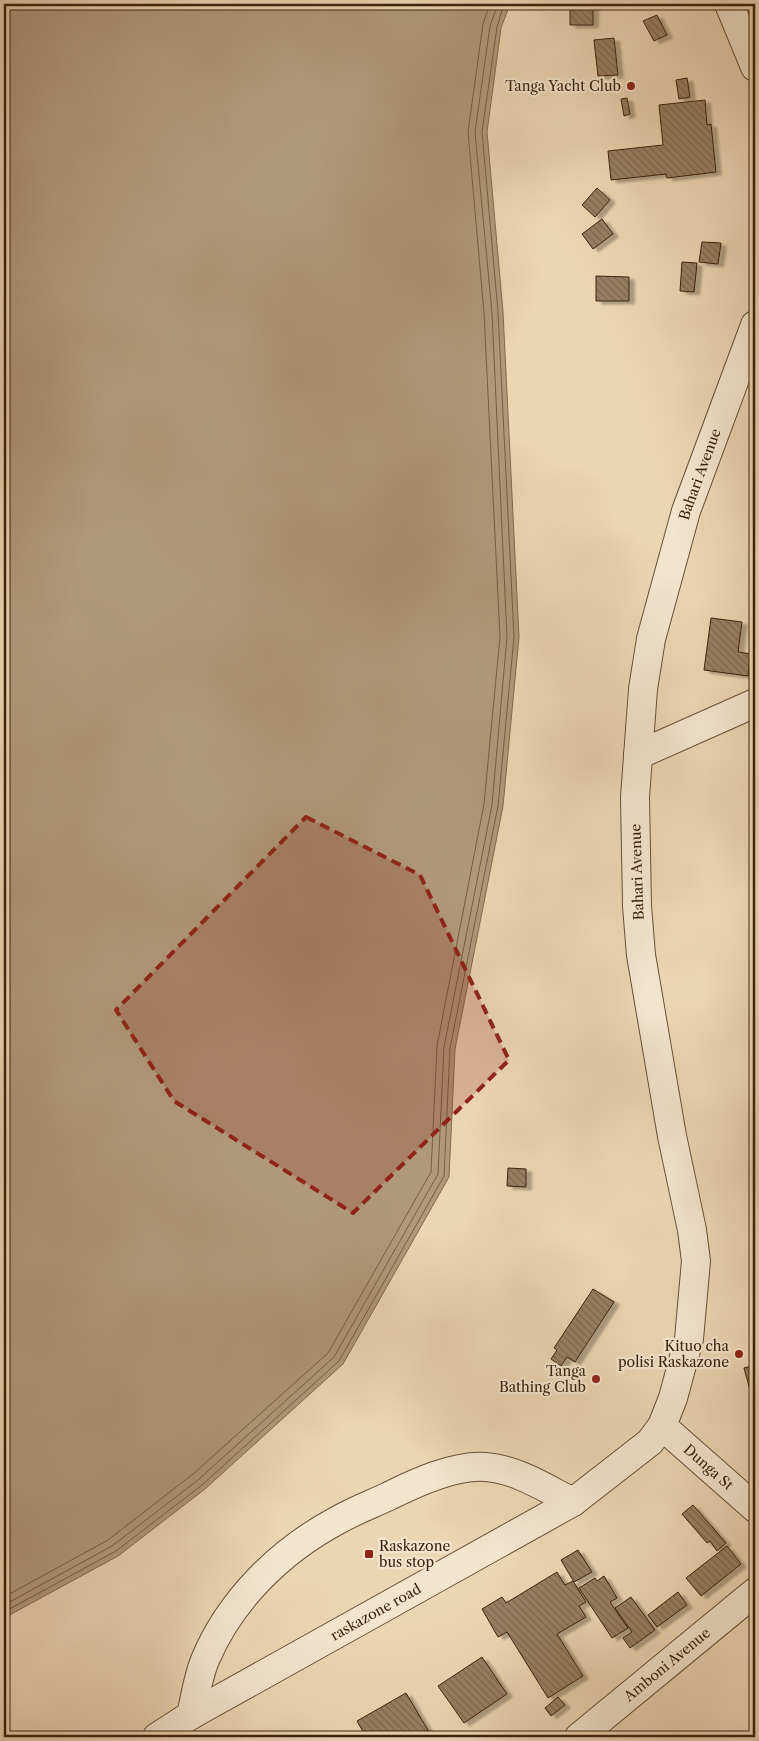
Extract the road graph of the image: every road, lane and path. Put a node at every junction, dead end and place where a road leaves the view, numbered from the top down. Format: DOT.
graph roads {
  1 [pos="729,4"];
  2 [pos="755,67"];
  3 [pos="755,326"];
  4 [pos="755,702"];
  5 [pos="638,756"];
  6 [pos="662,1426"];
  7 [pos="573,1502"];
  8 [pos="755,1508"];
  9 [pos="755,1592"];
  10 [pos="191,1715"];
  11 [pos="157,1737"];
  12 [pos="579,1737"];
  1 -- 2 [label="street"];
  3 -- 5 [label="street, Bahari Avenue"];
  4 -- 5 [label="street"];
  5 -- 6 [label="street, Bahari Avenue"];
  6 -- 7 [label="street, raskazone road"];
  6 -- 8 [label="street, Dunga St"];
  7 -- 10 [label="street, raskazone road"];
  7 -- 10 [label="street"];
  9 -- 12 [label="street, Amboni Avenue"];
  10 -- 11 [label="street, raskazone road"];
}
